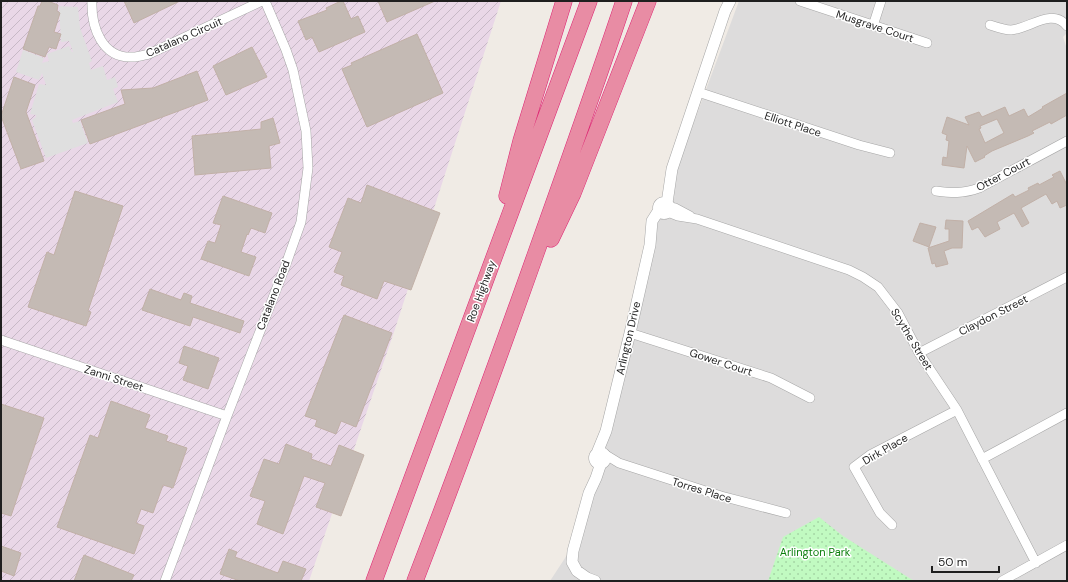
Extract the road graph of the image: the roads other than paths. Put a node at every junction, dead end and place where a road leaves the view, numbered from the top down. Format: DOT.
graph roads {
  1 [pos="92,1"];
  2 [pos="264,1"];
  3 [pos="564,1"];
  4 [pos="589,1"];
  5 [pos="624,1"];
  6 [pos="648,1"];
  7 [pos="800,1"];
  8 [pos="881,1"];
  9 [pos="726,4"];
  10 [pos="990,25"];
  11 [pos="873,26"];
  12 [pos="1067,26"];
  13 [pos="927,43"];
  14 [pos="698,92"];
  15 [pos="1067,141"];
  16 [pos="890,153"];
  17 [pos="936,191"];
  18 [pos="665,208"];
  19 [pos="1067,277"];
  20 [pos="485,281"];
  21 [pos="510,325"];
  22 [pos="630,333"];
  23 [pos="1,340"];
  24 [pos="919,353"];
  25 [pos="810,398"];
  26 [pos="957,410"];
  27 [pos="1067,413"];
  28 [pos="227,416"];
  29 [pos="601,458"];
  30 [pos="982,458"];
  31 [pos="786,513"];
  32 [pos="892,526"];
  33 [pos="1067,545"];
  34 [pos="1036,563"];
  35 [pos="165,581"];
  36 [pos="374,581"];
  37 [pos="415,581"];
  38 [pos="595,581"];
  39 [pos="1002,581"];
  1 -- 2 [label="street, Catalano Circuit"];
  2 -- 28 [label="street, Catalano Road"];
  3 -- 20 [label="highway"];
  4 -- 20 [label="highway, Roe Highway"];
  5 -- 21 [label="highway"];
  6 -- 21 [label="highway"];
  7 -- 11 [label="street, Musgrave Court"];
  8 -- 11 [label="street"];
  9 -- 14 [label="street, Arlington Drive"];
  10 -- 12 [label="street"];
  11 -- 13 [label="street, Musgrave Court"];
  14 -- 16 [label="street, Elliott Place"];
  14 -- 18 [label="street, Arlington Drive"];
  15 -- 17 [label="street, Otter Court"];
  18 -- 22 [label="street, Arlington Drive"];
  18 -- 24 [label="street, Scythe Street"];
  19 -- 24 [label="street, Claydon Street"];
  20 -- 36 [label="highway, Roe Highway"];
  21 -- 37 [label="highway"];
  22 -- 25 [label="street, Gower Court"];
  22 -- 29 [label="street, Arlington Drive"];
  23 -- 28 [label="street, Zanni Street"];
  24 -- 26 [label="street, Scythe Street"];
  26 -- 30 [label="street, Scythe Street"];
  26 -- 32 [label="street, Dirk Place"];
  27 -- 30 [label="street"];
  28 -- 35 [label="street, Catalano Road"];
  29 -- 31 [label="street, Torres Place"];
  29 -- 38 [label="street, Arlington Drive"];
  30 -- 34 [label="street, Scythe Street"];
  33 -- 34 [label="street"];
  34 -- 39 [label="street"];
}
